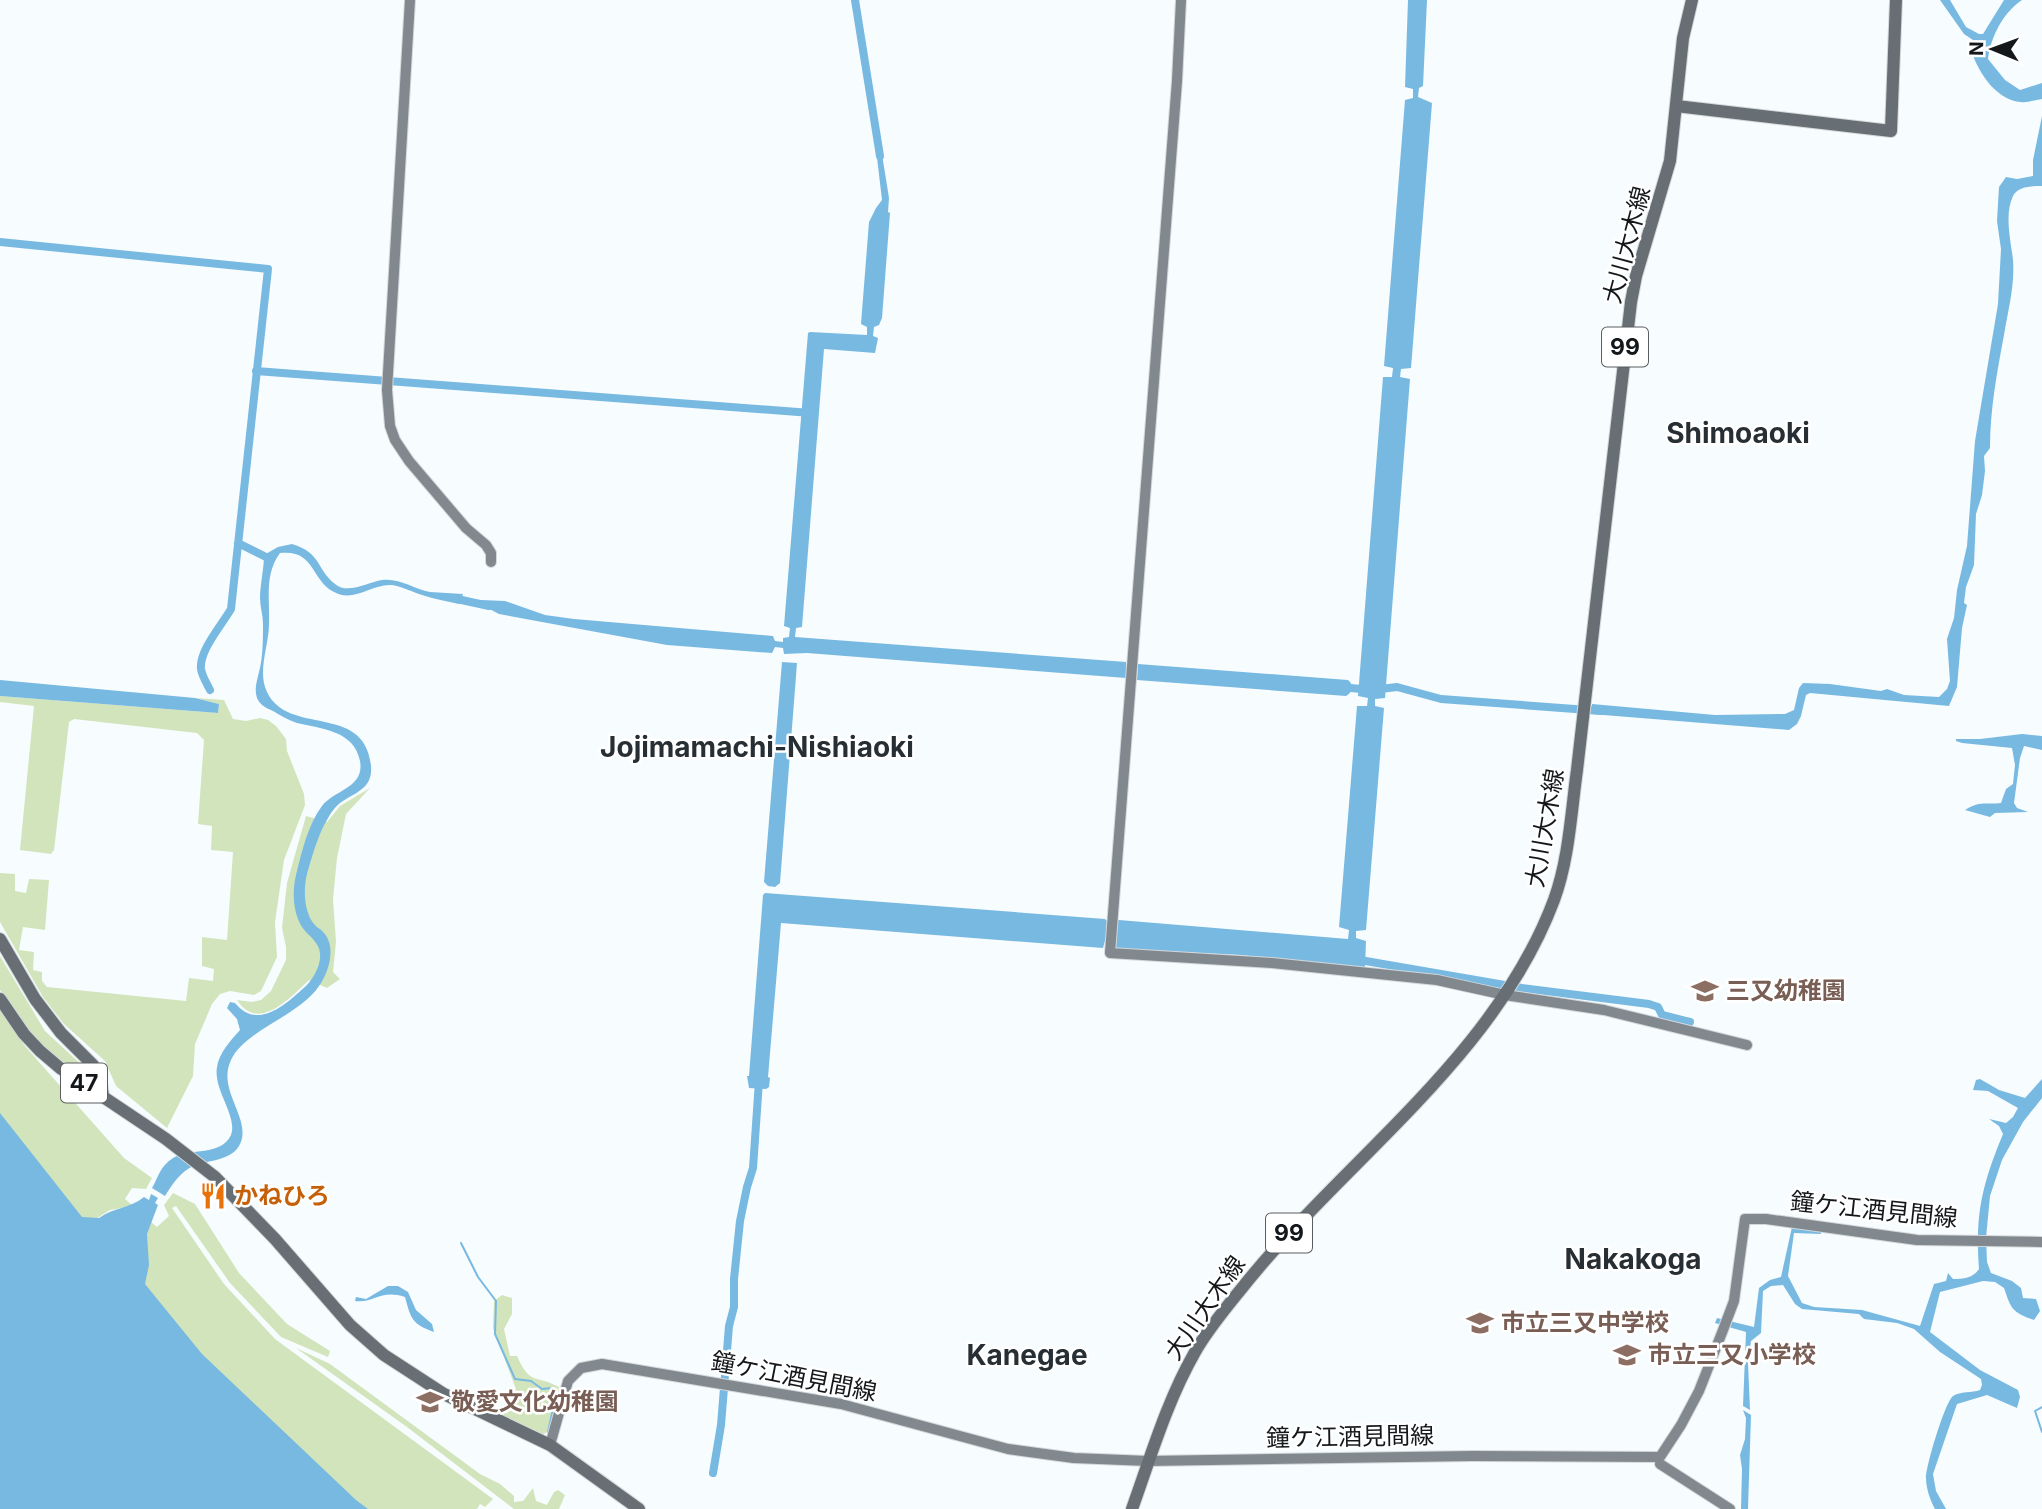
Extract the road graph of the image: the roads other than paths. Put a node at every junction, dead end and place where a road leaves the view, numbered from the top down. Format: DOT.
graph roads {
  1 [pos="410,0"];
  2 [pos="1181,0"];
  3 [pos="1692,0"];
  4 [pos="1896,0"];
  5 [pos="1676,106"];
  6 [pos="491,562"];
  7 [pos="0,939"];
  8 [pos="1505,993"];
  9 [pos="0,999"];
  10 [pos="1747,1045"];
  11 [pos="103,1096"];
  12 [pos="2042,1242"];
  13 [pos="550,1445"];
  14 [pos="1148,1461"];
  15 [pos="1660,1464"];
  16 [pos="639,1509"];
  17 [pos="1132,1509"];
  18 [pos="1730,1509"];
  1 -- 6 [label="street"];
  2 -- 8 [label="street"];
  3 -- 5 [label="main road, 大川大木線 / 99"];
  4 -- 5 [label="main road"];
  5 -- 8 [label="main road, 大川大木線 / 99"];
  7 -- 11 [label="main road, 47"];
  8 -- 10 [label="street"];
  8 -- 14 [label="main road, 大川大木線 / 99"];
  9 -- 11 [label="main road, 47"];
  11 -- 13 [label="main road, 47"];
  12 -- 14 [label="street, 鐘ケ江酒見間線"];
  13 -- 14 [label="street, 鐘ケ江酒見間線"];
  13 -- 16 [label="main road, 47"];
  14 -- 17 [label="main road, 大川大木線 / 99"];
  15 -- 18 [label="street"];
}
